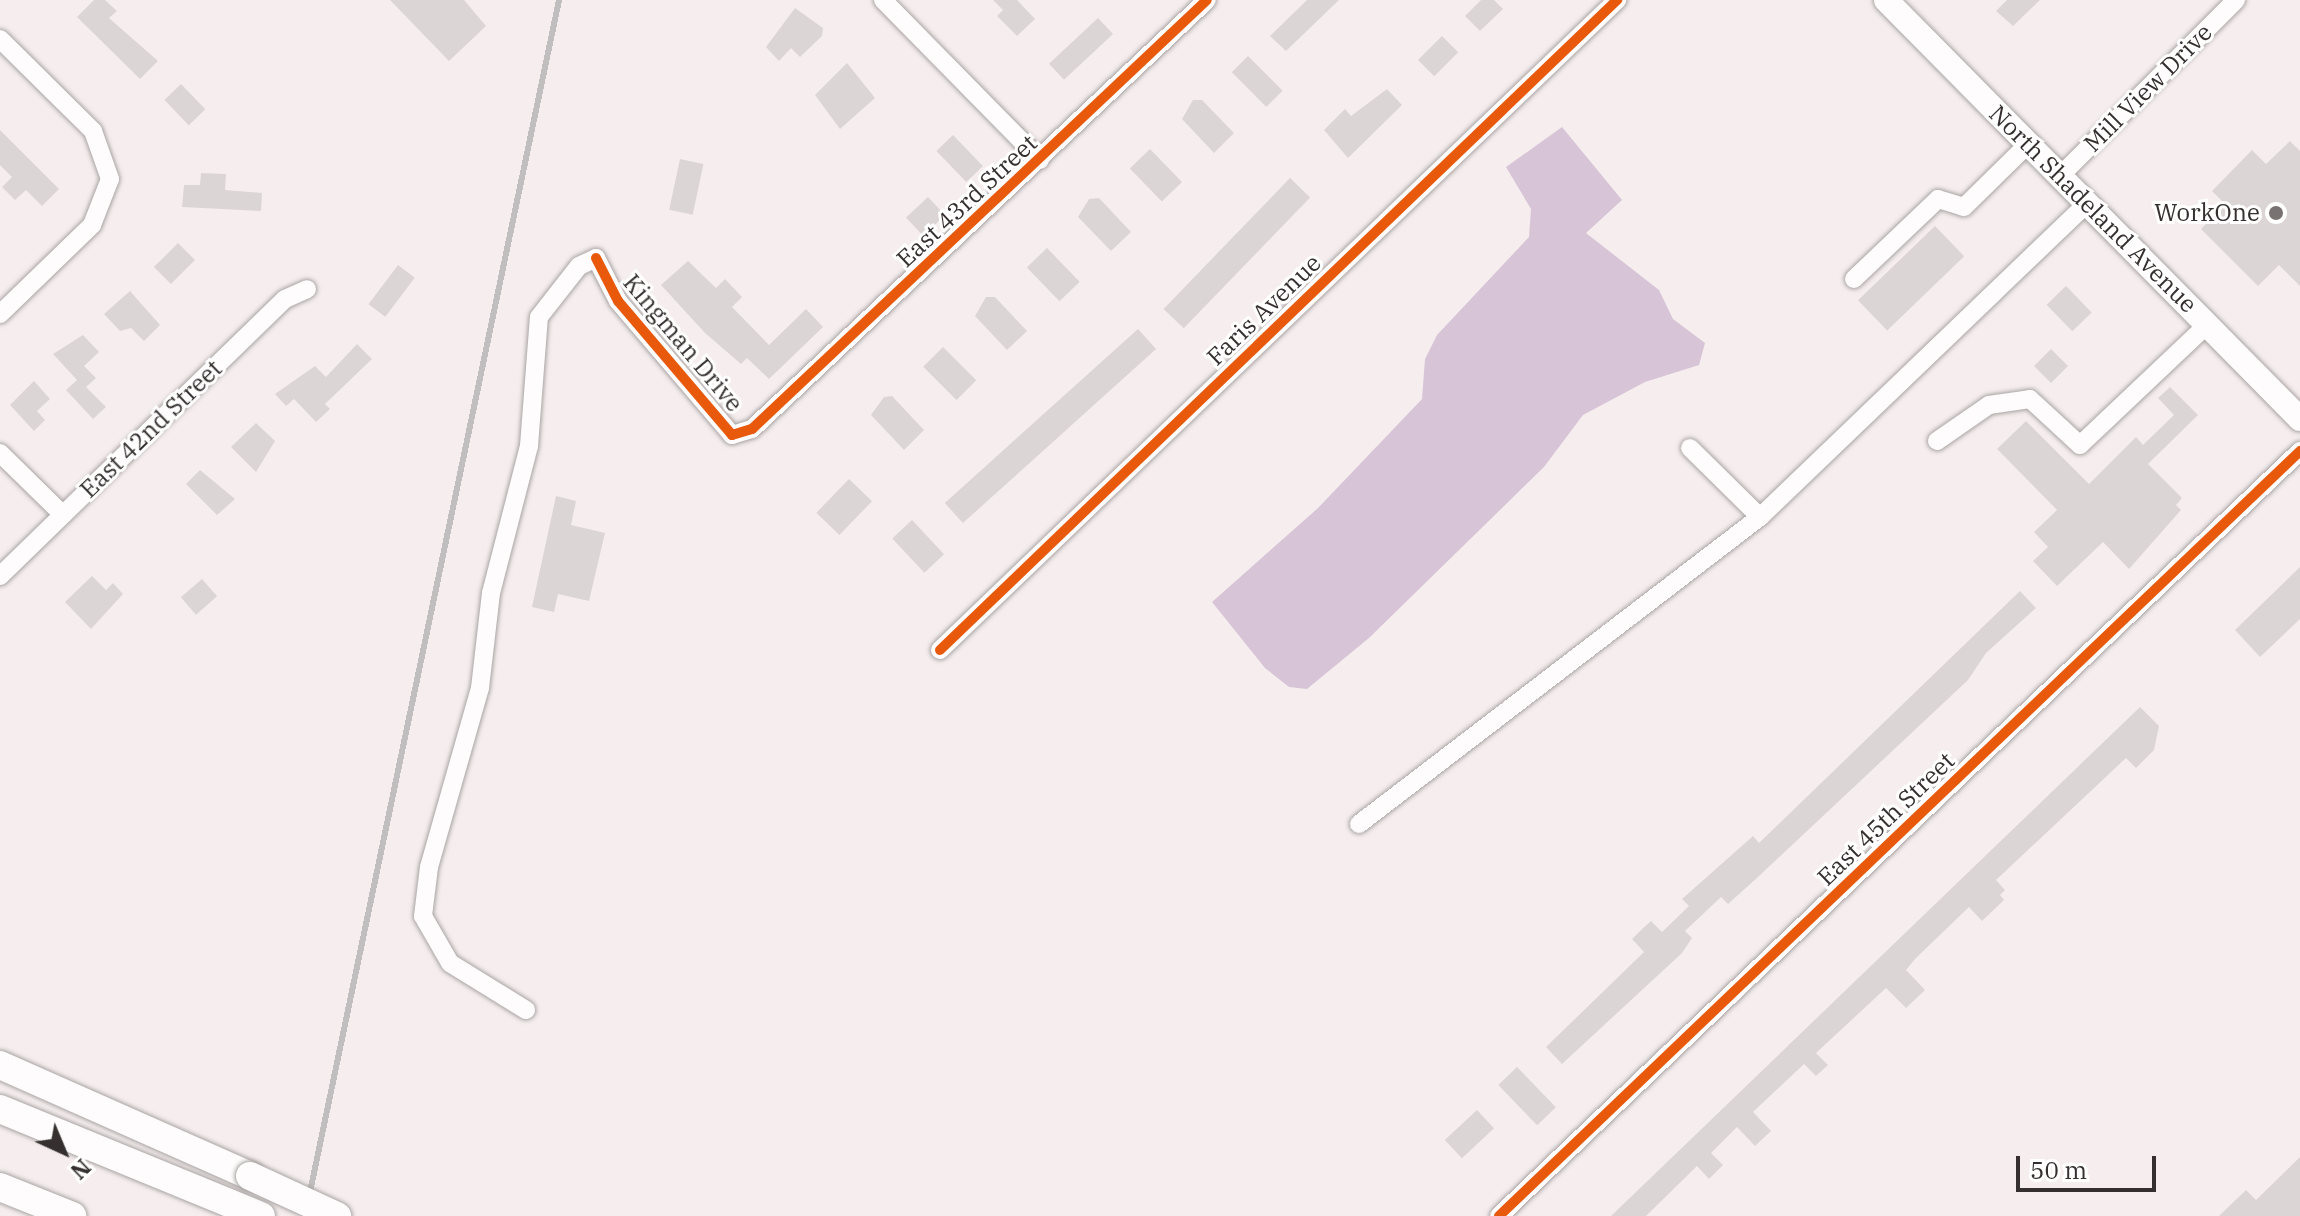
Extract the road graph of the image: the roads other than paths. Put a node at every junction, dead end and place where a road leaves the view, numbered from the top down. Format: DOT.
graph roads {
  1 [pos="883,0"];
  2 [pos="1207,0"];
  3 [pos="1617,0"];
  4 [pos="1886,0"];
  5 [pos="2236,0"];
  6 [pos="0,39"];
  7 [pos="2028,144"];
  8 [pos="1040,160"];
  9 [pos="2060,176"];
  10 [pos="2087,203"];
  11 [pos="1854,279"];
  12 [pos="307,289"];
  13 [pos="0,314"];
  14 [pos="2207,325"];
  15 [pos="2300,419"];
  16 [pos="752,429"];
  17 [pos="1937,441"];
  18 [pos="1690,448"];
  19 [pos="2300,451"];
  20 [pos="0,453"];
  21 [pos="63,515"];
  22 [pos="1760,517"];
  23 [pos="0,576"];
  24 [pos="940,650"];
  25 [pos="1359,824"];
  26 [pos="526,1010"];
  27 [pos="0,1065"];
  28 [pos="0,1109"];
  29 [pos="0,1187"];
  30 [pos="252,1212"];
  31 [pos="72,1216"];
  32 [pos="337,1216"];
  33 [pos="1499,1216"];
  1 -- 8 [label="street"];
  2 -- 8 [label="street, East 43rd Street"];
  3 -- 24 [label="street, Faris Avenue"];
  4 -- 7 [label="main road, North Shadeland Avenue"];
  5 -- 9 [label="street, Mill View Drive"];
  6 -- 13 [label="street"];
  7 -- 9 [label="main road, North Shadeland Avenue"];
  7 -- 11 [label="street"];
  8 -- 16 [label="street, East 43rd Street"];
  9 -- 10 [label="main road, North Shadeland Avenue"];
  10 -- 14 [label="main road, North Shadeland Avenue"];
  10 -- 22 [label="street"];
  12 -- 21 [label="street, East 42nd Street"];
  14 -- 15 [label="main road, North Shadeland Avenue"];
  14 -- 17 [label="street"];
  16 -- 26 [label="street, Kingman Drive"];
  18 -- 22 [label="street"];
  19 -- 33 [label="street, East 45th Street"];
  20 -- 21 [label="street"];
  21 -- 23 [label="street, East 42nd Street"];
  22 -- 25 [label="street"];
  27 -- 32 [label="highway, bridge"];
  28 -- 30 [label="highway"];
  29 -- 31 [label="highway"];
}
